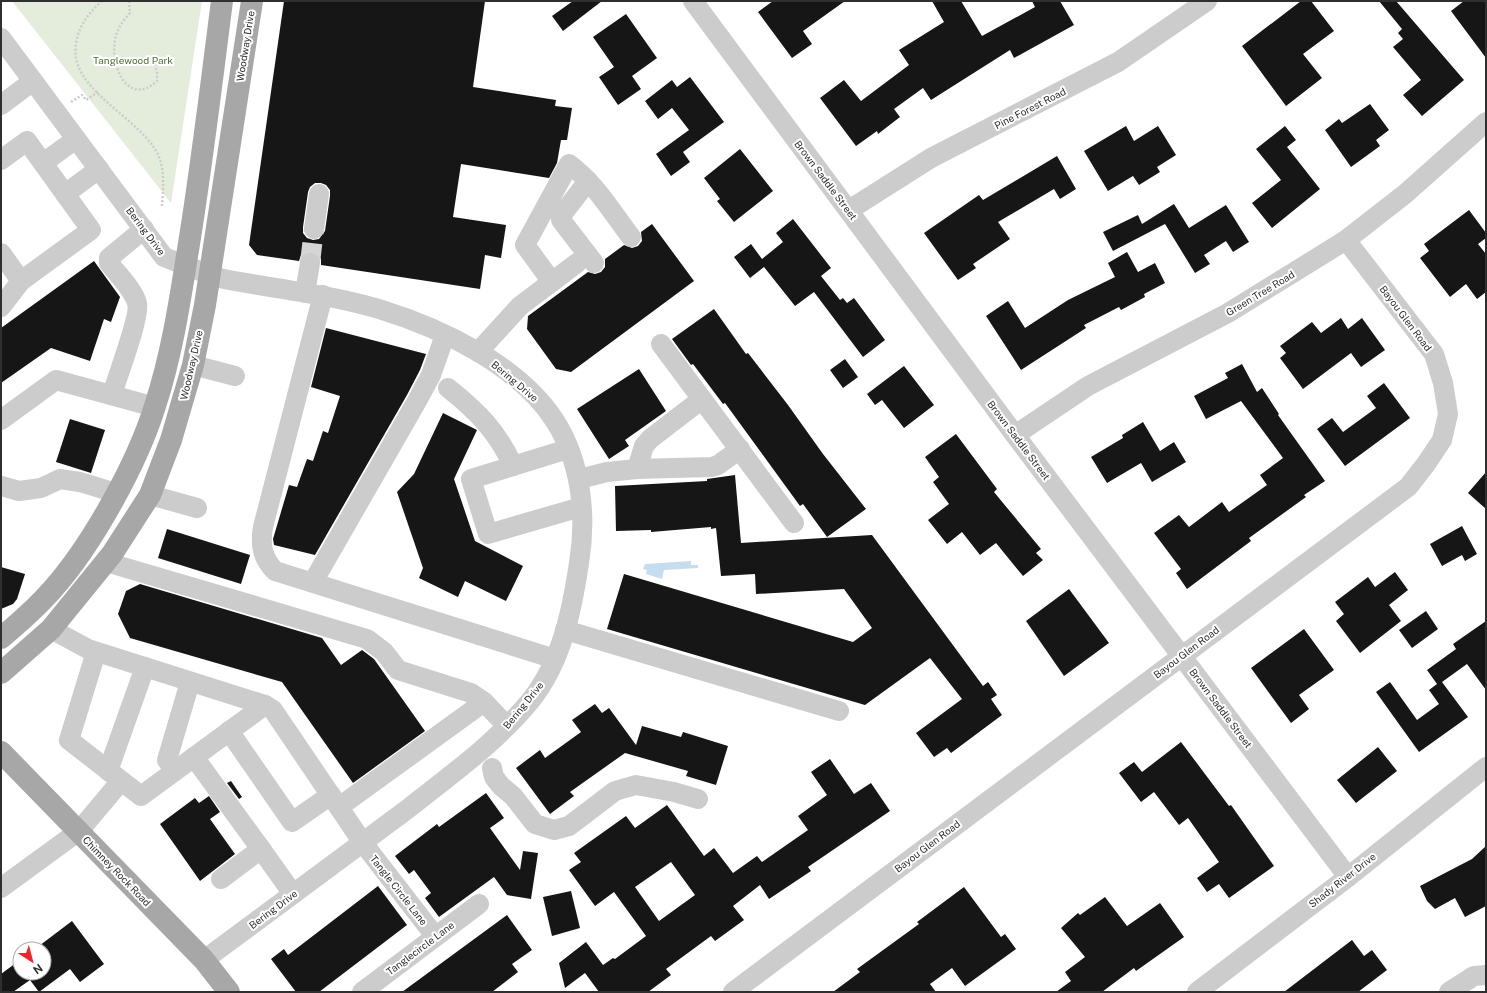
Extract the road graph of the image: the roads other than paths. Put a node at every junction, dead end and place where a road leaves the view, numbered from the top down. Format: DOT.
graph roads {
  1 [pos="222,1"];
  2 [pos="252,1"];
  3 [pos="693,1"];
  4 [pos="1207,1"];
  5 [pos="1,38"];
  6 [pos="33,81"];
  7 [pos="1,105"];
  8 [pos="1486,122"];
  9 [pos="76,138"];
  10 [pos="1,160"];
  11 [pos="43,163"];
  12 [pos="99,169"];
  13 [pos="588,181"];
  14 [pos="65,194"];
  15 [pos="318,194"];
  16 [pos="849,210"];
  17 [pos="144,229"];
  18 [pos="314,229"];
  19 [pos="631,237"];
  20 [pos="1346,240"];
  21 [pos="1,253"];
  22 [pos="310,263"];
  23 [pos="186,266"];
  24 [pos="210,275"];
  25 [pos="21,281"];
  26 [pos="552,282"];
  27 [pos="314,294"];
  28 [pos="1,307"];
  29 [pos="445,336"];
  30 [pos="661,344"];
  31 [pos="478,352"];
  32 [pos="192,365"];
  33 [pos="235,376"];
  34 [pos="448,388"];
  35 [pos="112,395"];
  36 [pos="702,399"];
  37 [pos="155,407"];
  38 [pos="1,420"];
  39 [pos="1015,435"];
  40 [pos="568,449"];
  41 [pos="740,449"];
  42 [pos="512,466"];
  43 [pos="637,468"];
  44 [pos="578,479"];
  45 [pos="1,486"];
  46 [pos="116,493"];
  47 [pos="150,495"];
  48 [pos="581,507"];
  49 [pos="197,508"];
  50 [pos="794,524"];
  51 [pos="106,562"];
  52 [pos="313,582"];
  53 [pos="51,629"];
  54 [pos="565,630"];
  55 [pos="1,638"];
  56 [pos="96,652"];
  57 [pos="1181,656"];
  58 [pos="555,658"];
  59 [pos="145,667"];
  60 [pos="1,673"];
  61 [pos="190,682"];
  62 [pos="484,702"];
  63 [pos="265,705"];
  64 [pos="839,711"];
  65 [pos="507,726"];
  66 [pos="229,731"];
  67 [pos="1,752"];
  68 [pos="480,753"];
  69 [pos="194,757"];
  70 [pos="1486,767"];
  71 [pos="175,771"];
  72 [pos="115,776"];
  73 [pos="698,799"];
  74 [pos="335,801"];
  75 [pos="79,831"];
  76 [pos="363,843"];
  77 [pos="262,849"];
  78 [pos="1348,877"];
  79 [pos="221,879"];
  80 [pos="1,888"];
  81 [pos="293,894"];
  82 [pos="479,904"];
  83 [pos="435,936"];
  84 [pos="204,960"];
  85 [pos="1486,975"];
  86 [pos="230,992"];
  87 [pos="362,992"];
  88 [pos="733,992"];
  89 [pos="1197,992"];
  90 [pos="1449,992"];
  1 -- 23 [label="main road"];
  2 -- 24 [label="main road, Woodway Drive"];
  3 -- 16 [label="street, Brown Saddle Street"];
  4 -- 16 [label="street, Pine Forest Road"];
  5 -- 6 [label="street, Bering Drive"];
  6 -- 7 [label="street"];
  6 -- 9 [label="street, Bering Drive"];
  8 -- 20 [label="street, Green Tree Road"];
  9 -- 11 [label="street"];
  9 -- 12 [label="street, Bering Drive"];
  10 -- 11 [label="street"];
  11 -- 14 [label="street"];
  12 -- 14 [label="street"];
  12 -- 17 [label="street, Bering Drive"];
  13 -- 19 [label="street"];
  13 -- 26 [label="street"];
  13 -- 26 [label="street"];
  14 -- 25 [label="street"];
  15 -- 18 [label="street"];
  16 -- 39 [label="street, Brown Saddle Street"];
  17 -- 23 [label="street, Bering Drive"];
  17 -- 35 [label="street"];
  20 -- 39 [label="street, Green Tree Road"];
  20 -- 57 [label="street, Bayou Glen Road"];
  21 -- 25 [label="street"];
  22 -- 27 [label="street"];
  23 -- 24 [label="street, Bering Drive"];
  23 -- 37 [label="main road"];
  24 -- 27 [label="street, Bering Drive"];
  24 -- 32 [label="main road, Woodway Drive"];
  25 -- 28 [label="street"];
  26 -- 31 [label="street"];
  27 -- 29 [label="street, Bering Drive"];
  27 -- 52 [label="street"];
  29 -- 31 [label="street, Bering Drive"];
  29 -- 52 [label="street"];
  30 -- 36 [label="street"];
  31 -- 40 [label="street, Bering Drive"];
  32 -- 33 [label="street"];
  32 -- 47 [label="main road, Woodway Drive"];
  34 -- 42 [label="street"];
  35 -- 37 [label="street"];
  35 -- 38 [label="street"];
  36 -- 41 [label="street"];
  36 -- 43 [label="street"];
  37 -- 46 [label="main road"];
  39 -- 57 [label="street, Brown Saddle Street"];
  40 -- 42 [label="street"];
  40 -- 44 [label="street, Bering Drive"];
  41 -- 43 [label="street"];
  41 -- 50 [label="street"];
  42 -- 48 [label="street"];
  43 -- 44 [label="street"];
  44 -- 48 [label="street, Bering Drive"];
  45 -- 46 [label="street"];
  46 -- 47 [label="main road"];
  46 -- 55 [label="main road"];
  47 -- 49 [label="street"];
  47 -- 51 [label="main road, Woodway Drive"];
  48 -- 54 [label="street, Bering Drive"];
  51 -- 53 [label="main road, Woodway Drive"];
  51 -- 62 [label="street"];
  52 -- 58 [label="street"];
  53 -- 56 [label="street"];
  53 -- 60 [label="main road, Woodway Drive"];
  54 -- 58 [label="street, Bering Drive"];
  54 -- 64 [label="street"];
  56 -- 59 [label="street"];
  56 -- 72 [label="street"];
  57 -- 78 [label="street, Brown Saddle Street"];
  57 -- 88 [label="street, Bayou Glen Road"];
  58 -- 65 [label="street, Bering Drive"];
  59 -- 61 [label="street"];
  59 -- 72 [label="street"];
  61 -- 63 [label="street"];
  61 -- 71 [label="street"];
  62 -- 65 [label="street"];
  62 -- 74 [label="street"];
  63 -- 66 [label="street"];
  63 -- 74 [label="street, Tangle Circle Lane"];
  65 -- 68 [label="street, Bering Drive"];
  66 -- 69 [label="street"];
  66 -- 74 [label="street"];
  67 -- 75 [label="main road, Chimney Rock Road"];
  68 -- 73 [label="street"];
  68 -- 76 [label="street, Bering Drive"];
  69 -- 71 [label="street"];
  69 -- 77 [label="street"];
  70 -- 78 [label="street, Shady River Drive"];
  71 -- 72 [label="street"];
  72 -- 75 [label="street"];
  74 -- 76 [label="street, Tangle Circle Lane"];
  75 -- 80 [label="street"];
  75 -- 84 [label="main road, Chimney Rock Road"];
  76 -- 81 [label="street, Bering Drive"];
  76 -- 83 [label="street, Tangle Circle Lane"];
  77 -- 79 [label="street"];
  77 -- 81 [label="street"];
  78 -- 89 [label="street, Shady River Drive"];
  81 -- 84 [label="street, Bering Drive"];
  82 -- 83 [label="street, Tanglecircle Lane"];
  83 -- 87 [label="street, Tanglecircle Lane"];
  84 -- 86 [label="main road, Chimney Rock Road"];
  85 -- 90 [label="street"];
}
